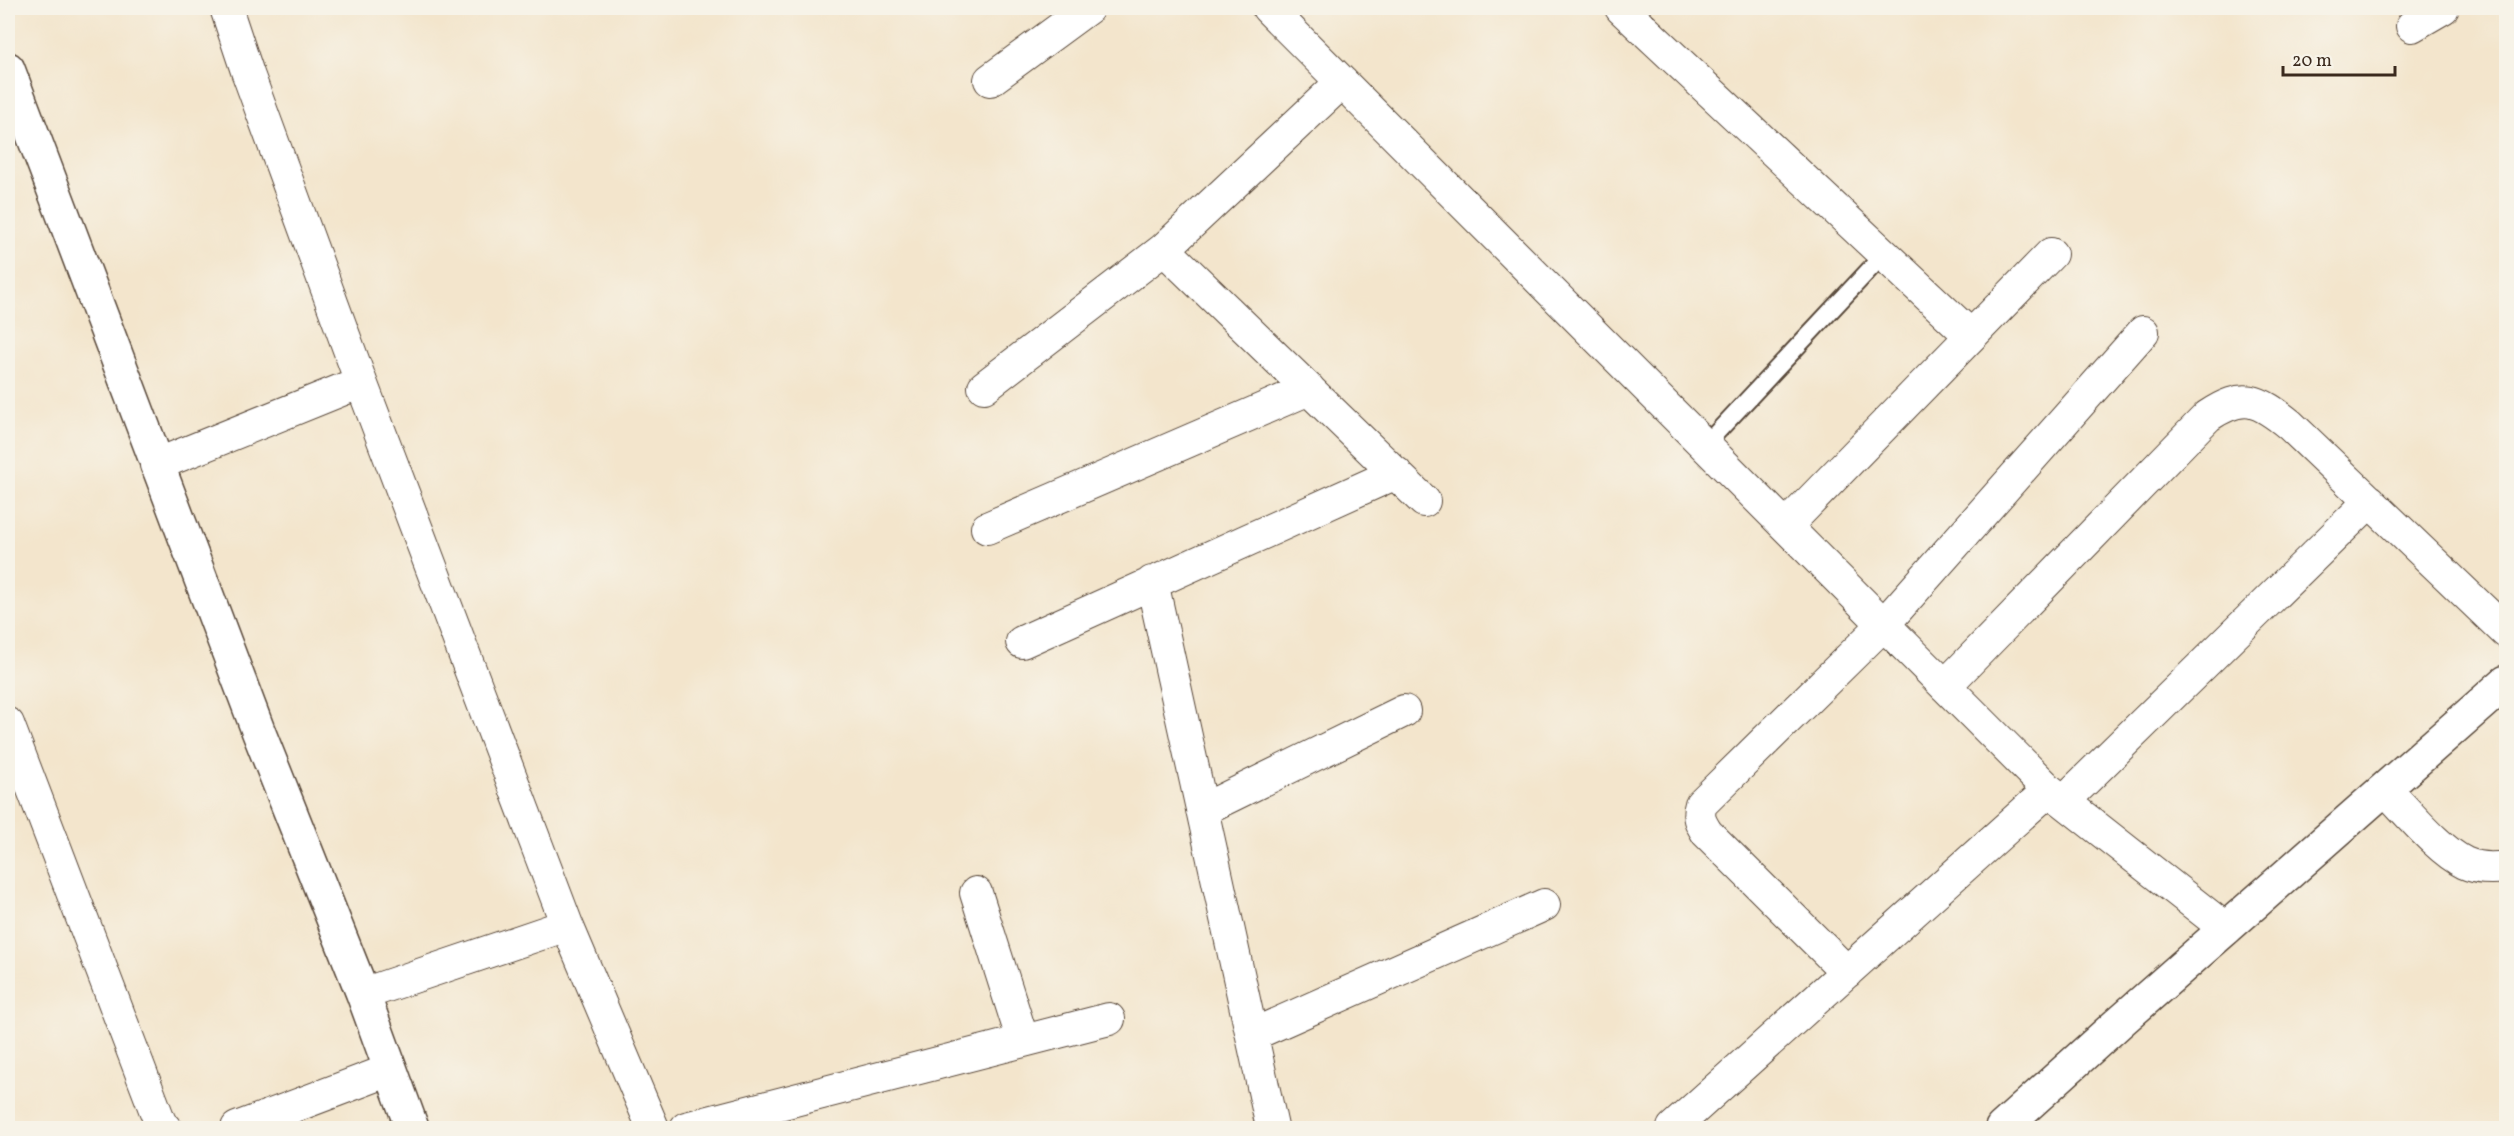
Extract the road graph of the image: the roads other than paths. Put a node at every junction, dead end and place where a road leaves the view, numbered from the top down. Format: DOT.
graph roads {
  1 [pos="226,8"];
  2 [pos="1088,8"];
  3 [pos="1268,8"];
  4 [pos="1621,8"];
  5 [pos="2443,8"];
  6 [pos="2412,26"];
  7 [pos="8,69"];
  8 [pos="990,80"];
  9 [pos="1342,81"];
  10 [pos="1164,249"];
  11 [pos="1884,254"];
  12 [pos="2051,254"];
  13 [pos="2143,332"];
  14 [pos="1971,336"];
  15 [pos="361,382"];
  16 [pos="984,387"];
  17 [pos="1309,389"];
  18 [pos="1705,446"];
  19 [pos="156,465"];
  20 [pos="1396,473"];
  21 [pos="1424,501"];
  22 [pos="2370,501"];
  23 [pos="1786,526"];
  24 [pos="987,528"];
  25 [pos="1152,582"];
  26 [pos="1884,624"];
  27 [pos="2504,629"];
  28 [pos="1022,642"];
  29 [pos="2506,682"];
  30 [pos="1945,686"];
  31 [pos="1404,711"];
  32 [pos="8,724"];
  33 [pos="2385,789"];
  34 [pos="2057,795"];
  35 [pos="1202,810"];
  36 [pos="2506,867"];
  37 [pos="976,893"];
  38 [pos="1544,905"];
  39 [pos="567,925"];
  40 [pos="2226,929"];
  41 [pos="1847,972"];
  42 [pos="363,994"];
  43 [pos="1109,1019"];
  44 [pos="1252,1035"];
  45 [pos="1023,1041"];
  46 [pos="390,1070"];
  47 [pos="165,1128"];
  48 [pos="237,1128"];
  49 [pos="412,1128"];
  50 [pos="652,1128"];
  51 [pos="686,1128"];
  52 [pos="1276,1128"];
  53 [pos="1673,1128"];
  54 [pos="2002,1128"];
  1 -- 15 [label="street"];
  2 -- 8 [label="street"];
  3 -- 9 [label="street"];
  4 -- 11 [label="street"];
  5 -- 6 [label="street"];
  7 -- 19 [label="street"];
  9 -- 10 [label="street"];
  9 -- 18 [label="street"];
  10 -- 16 [label="street"];
  10 -- 17 [label="street"];
  11 -- 14 [label="street"];
  11 -- 18 [label="lane"];
  12 -- 14 [label="street"];
  13 -- 26 [label="street"];
  14 -- 23 [label="street"];
  15 -- 19 [label="street"];
  15 -- 39 [label="street"];
  17 -- 20 [label="street"];
  17 -- 24 [label="street"];
  18 -- 23 [label="street"];
  19 -- 42 [label="street"];
  20 -- 21 [label="street"];
  20 -- 25 [label="street"];
  22 -- 27 [label="street"];
  22 -- 30 [label="street"];
  22 -- 34 [label="street"];
  23 -- 26 [label="street"];
  25 -- 28 [label="street"];
  25 -- 35 [label="street"];
  26 -- 30 [label="street"];
  26 -- 41 [label="street"];
  29 -- 33 [label="street"];
  30 -- 34 [label="street"];
  31 -- 35 [label="street"];
  32 -- 47 [label="street"];
  33 -- 36 [label="street"];
  33 -- 40 [label="street"];
  34 -- 40 [label="street"];
  34 -- 41 [label="street"];
  35 -- 44 [label="street"];
  37 -- 45 [label="street"];
  38 -- 44 [label="street"];
  39 -- 42 [label="street"];
  39 -- 50 [label="street"];
  40 -- 54 [label="street"];
  41 -- 53 [label="street"];
  42 -- 46 [label="street"];
  43 -- 45 [label="street"];
  44 -- 52 [label="street"];
  45 -- 51 [label="street"];
  46 -- 48 [label="street"];
  46 -- 49 [label="street"];
}
